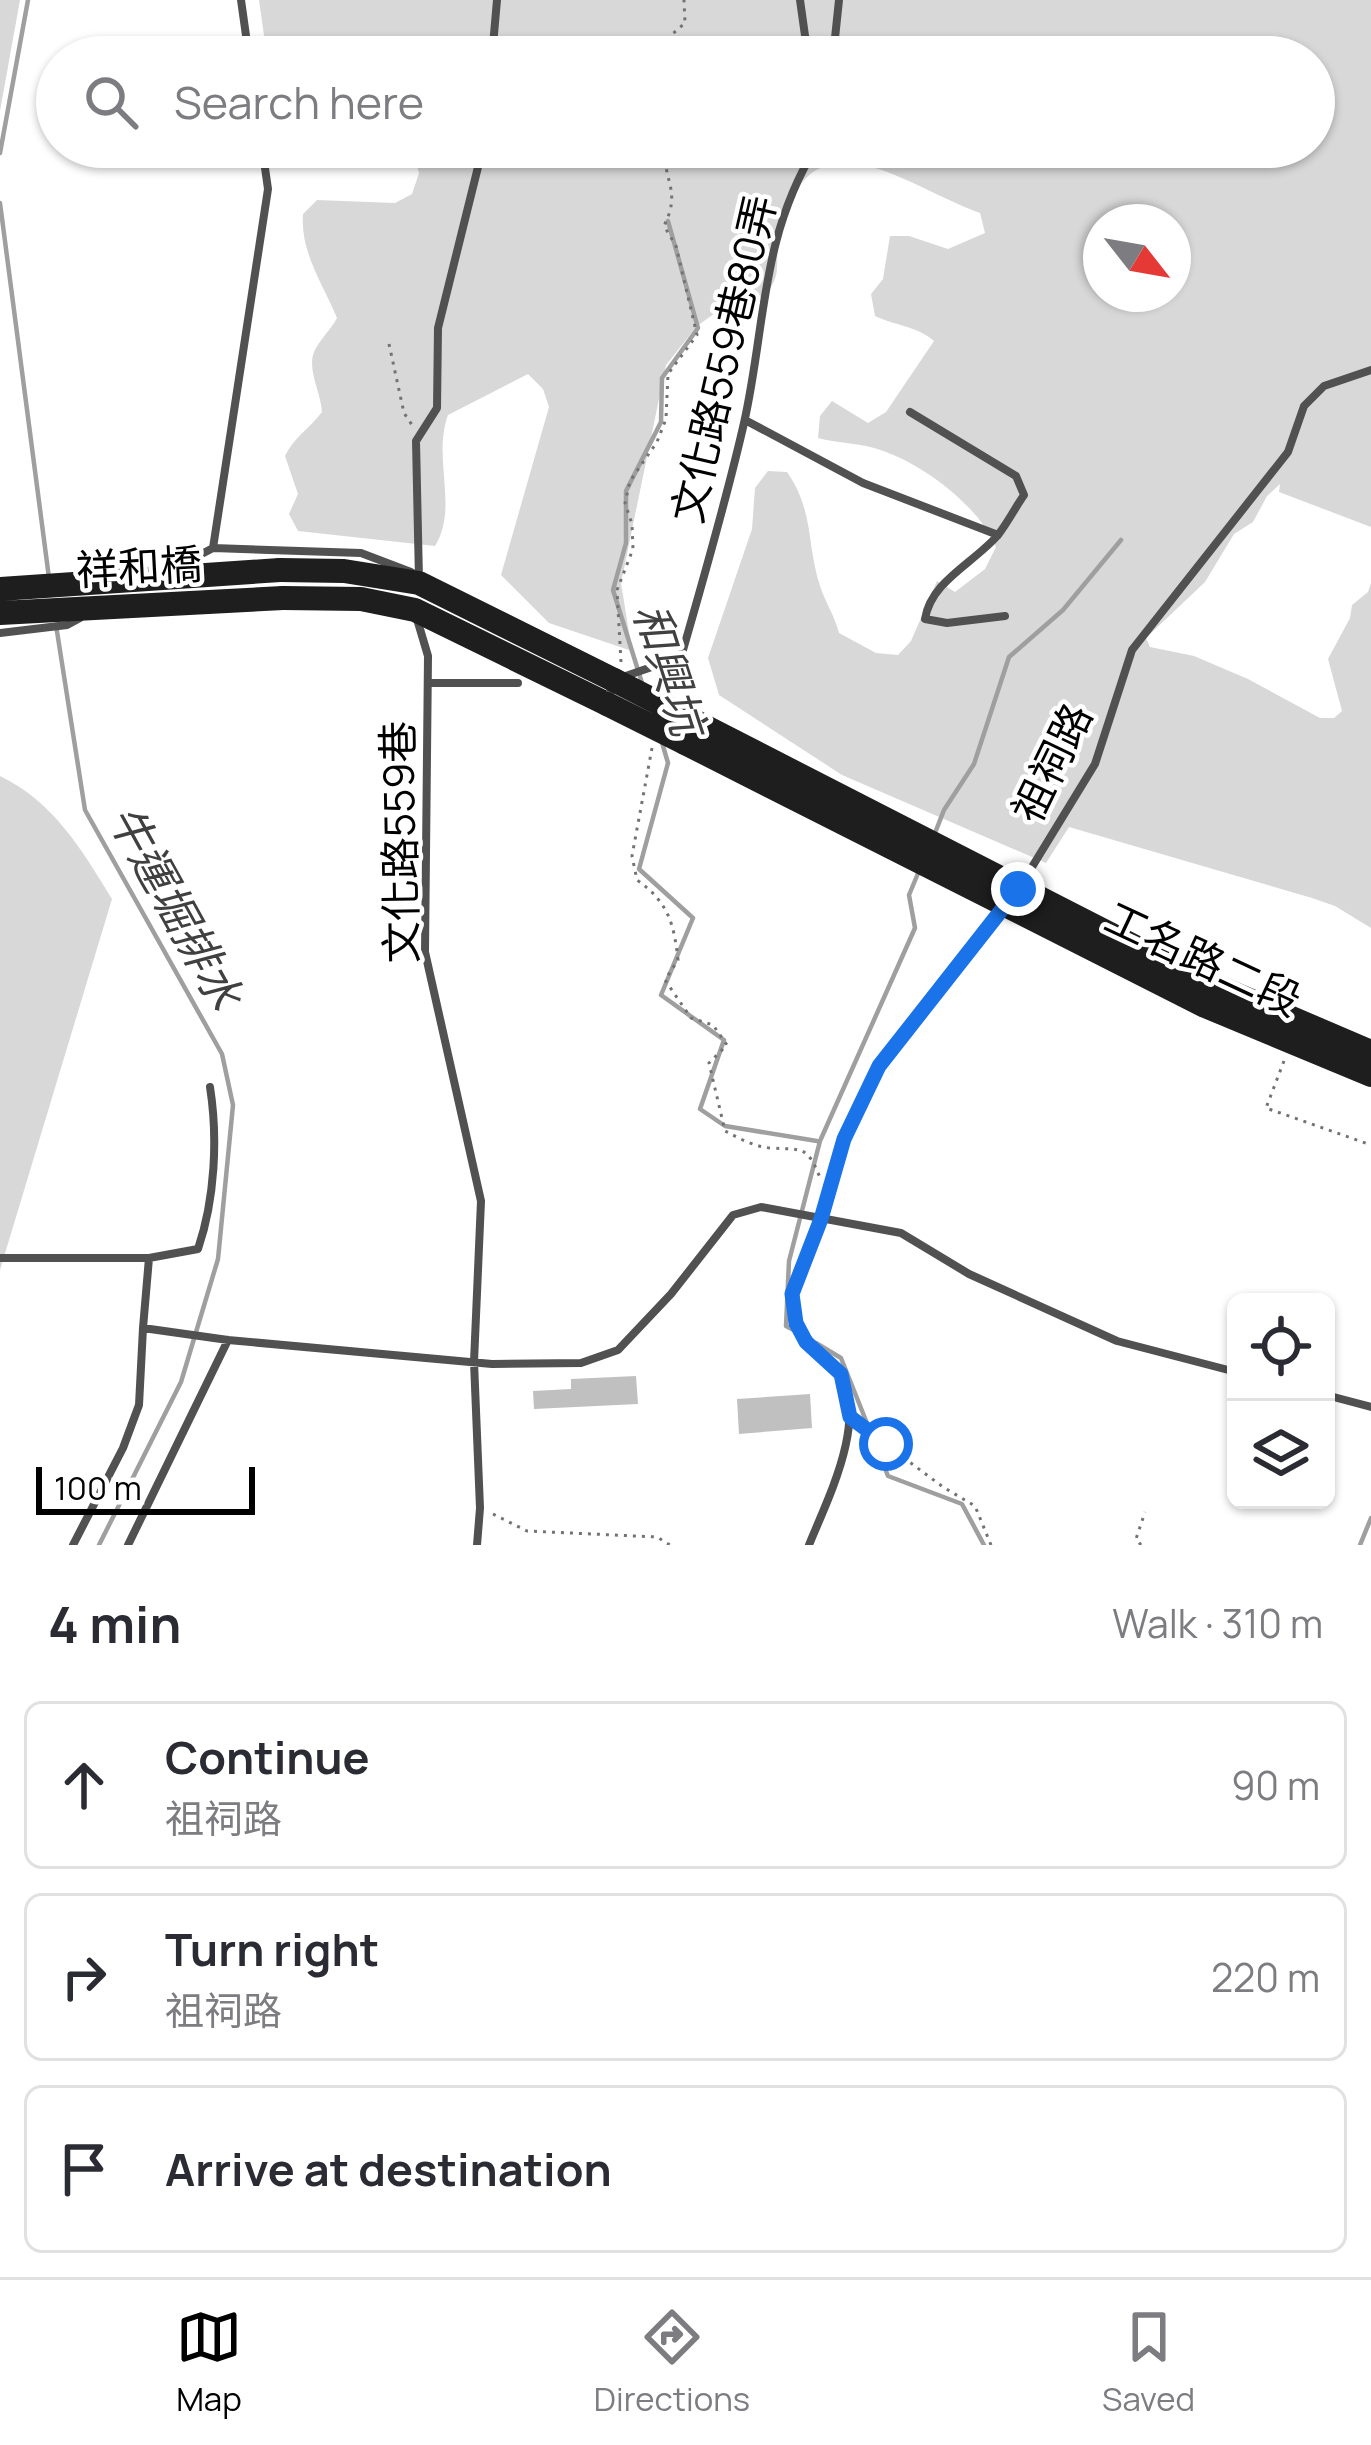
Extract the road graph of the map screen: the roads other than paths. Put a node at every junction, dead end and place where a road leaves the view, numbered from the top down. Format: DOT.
graph roads {
  1 [pos="241,0"];
  2 [pos="497,0"];
  3 [pos="800,0"];
  4 [pos="839,0"];
  5 [pos="246,36"];
  6 [pos="493,36"];
  7 [pos="805,36"];
  8 [pos="835,36"];
  9 [pos="265,168"];
  10 [pos="478,168"];
  11 [pos="802,170"];
  12 [pos="1371,370"];
  13 [pos="910,412"];
  14 [pos="745,420"];
  15 [pos="998,535"];
  16 [pos="213,548"];
  17 [pos="419,584"];
  18 [pos="0,589"];
  19 [pos="415,610"];
  20 [pos="0,613"];
  21 [pos="1005,616"];
  22 [pos="0,633"];
  23 [pos="428,683"];
  24 [pos="518,683"];
  25 [pos="610,692"];
  26 [pos="1011,898"];
  27 [pos="1371,1052"];
  28 [pos="1371,1076"];
  29 [pos="210,1087"];
  30 [pos="821,1219"];
  31 [pos="0,1258"];
  32 [pos="149,1258"];
  33 [pos="143,1328"];
  34 [pos="228,1340"];
  35 [pos="474,1362"];
  36 [pos="1227,1370"];
  37 [pos="1335,1397"];
  38 [pos="1371,1407"];
  39 [pos="73,1545"];
  40 [pos="128,1545"];
  41 [pos="477,1545"];
  42 [pos="809,1545"];
  1 -- 5 [label="lane"];
  2 -- 6 [label="lane"];
  3 -- 7 [label="lane"];
  4 -- 8 [label="lane"];
  9 -- 16 [label="lane"];
  10 -- 17 [label="lane, 文化路559巷"];
  11 -- 14 [label="lane, 文化路559巷80弄"];
  12 -- 26 [label="lane, 祖祠路"];
  13 -- 15 [label="lane"];
  14 -- 15 [label="lane"];
  14 -- 25 [label="lane, 文化路559巷80弄, bridge"];
  15 -- 21 [label="lane"];
  16 -- 17 [label="lane"];
  16 -- 22 [label="lane"];
  17 -- 18 [label="main road, 祥和橋, bridge"];
  17 -- 19 [label="lane, 文化路559巷"];
  17 -- 25 [label="main road"];
  19 -- 20 [label="main road, 祥和橋, bridge"];
  19 -- 23 [label="lane, 文化路559巷"];
  19 -- 25 [label="main road"];
  23 -- 24 [label="lane"];
  23 -- 35 [label="lane, 文化路559巷"];
  25 -- 26 [label="main road, bridge"];
  26 -- 27 [label="main road, 工名路二段"];
  26 -- 28 [label="main road, 工名路二段"];
  26 -- 30 [label="lane, 祖祠路"];
  29 -- 32 [label="lane"];
  30 -- 35 [label="lane"];
  30 -- 36 [label="lane"];
  30 -- 42 [label="lane, 祖祠路"];
  31 -- 32 [label="lane"];
  32 -- 33 [label="lane"];
  33 -- 34 [label="lane"];
  33 -- 39 [label="lane"];
  34 -- 35 [label="lane"];
  34 -- 40 [label="lane"];
  35 -- 41 [label="lane, 文化路559巷"];
  37 -- 38 [label="lane"];
}
